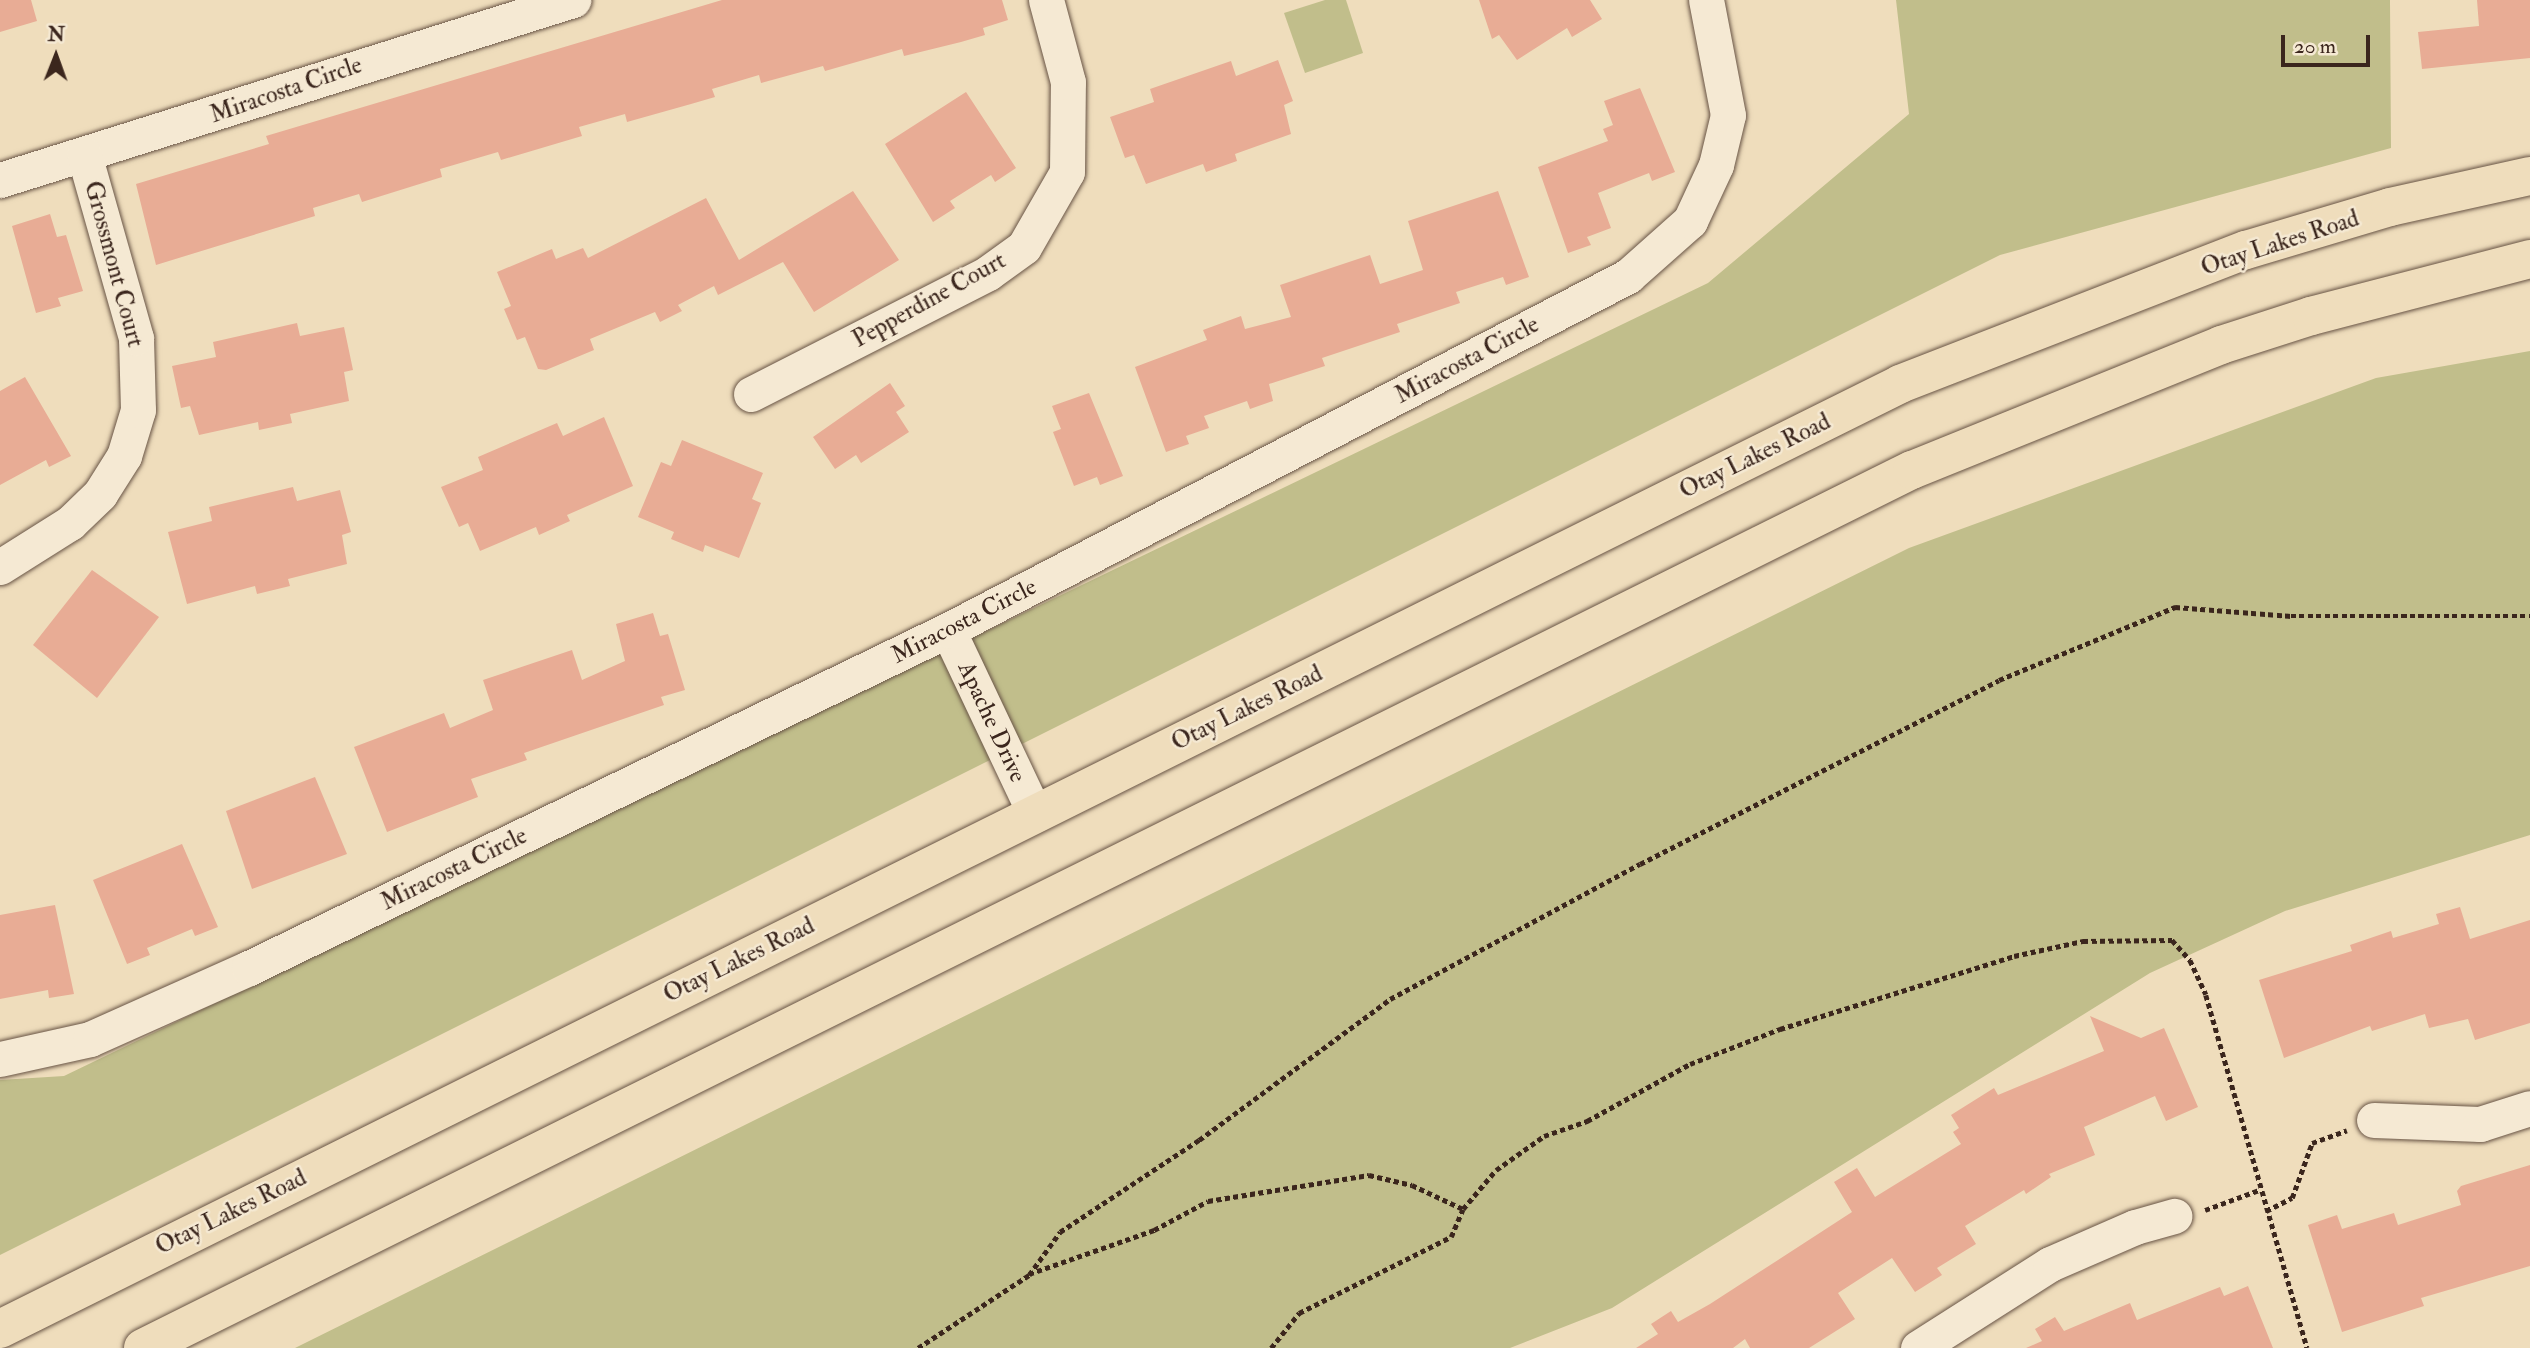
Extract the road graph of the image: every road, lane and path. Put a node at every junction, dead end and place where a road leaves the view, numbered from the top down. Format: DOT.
graph roads {
  1 [pos="573,0"];
  2 [pos="1046,0"];
  3 [pos="1706,0"];
  4 [pos="84,154"];
  5 [pos="2530,176"];
  6 [pos="0,180"];
  7 [pos="2530,259"];
  8 [pos="751,394"];
  9 [pos="0,568"];
  10 [pos="2530,616"];
  11 [pos="948,630"];
  12 [pos="1035,814"];
  13 [pos="0,1059"];
  14 [pos="2530,1108"];
  15 [pos="2374,1120"];
  16 [pos="2259,1190"];
  17 [pos="1463,1209"];
  18 [pos="2266,1211"];
  19 [pos="2174,1216"];
  20 [pos="1029,1275"];
  21 [pos="0,1329"];
  22 [pos="143,1348"];
  23 [pos="918,1348"];
  24 [pos="1271,1348"];
  25 [pos="1919,1348"];
  26 [pos="2307,1348"];
  1 -- 4 [label="street, Miracosta Circle"];
  2 -- 8 [label="street, Pepperdine Court"];
  3 -- 11 [label="street, Miracosta Circle"];
  4 -- 6 [label="street, Miracosta Circle"];
  4 -- 9 [label="street, Grossmont Court"];
  5 -- 12 [label="main road, Otay Lakes Road"];
  7 -- 22 [label="main road"];
  10 -- 20 [label="path"];
  11 -- 12 [label="street, Apache Drive"];
  11 -- 13 [label="street, Miracosta Circle"];
  12 -- 21 [label="main road, Otay Lakes Road"];
  14 -- 15 [label="street"];
  15 -- 18 [label="path"];
  16 -- 17 [label="path"];
  16 -- 18 [label="path"];
  16 -- 19 [label="path"];
  17 -- 20 [label="path"];
  17 -- 24 [label="path"];
  18 -- 26 [label="path"];
  19 -- 25 [label="street"];
  20 -- 23 [label="path"];
}
